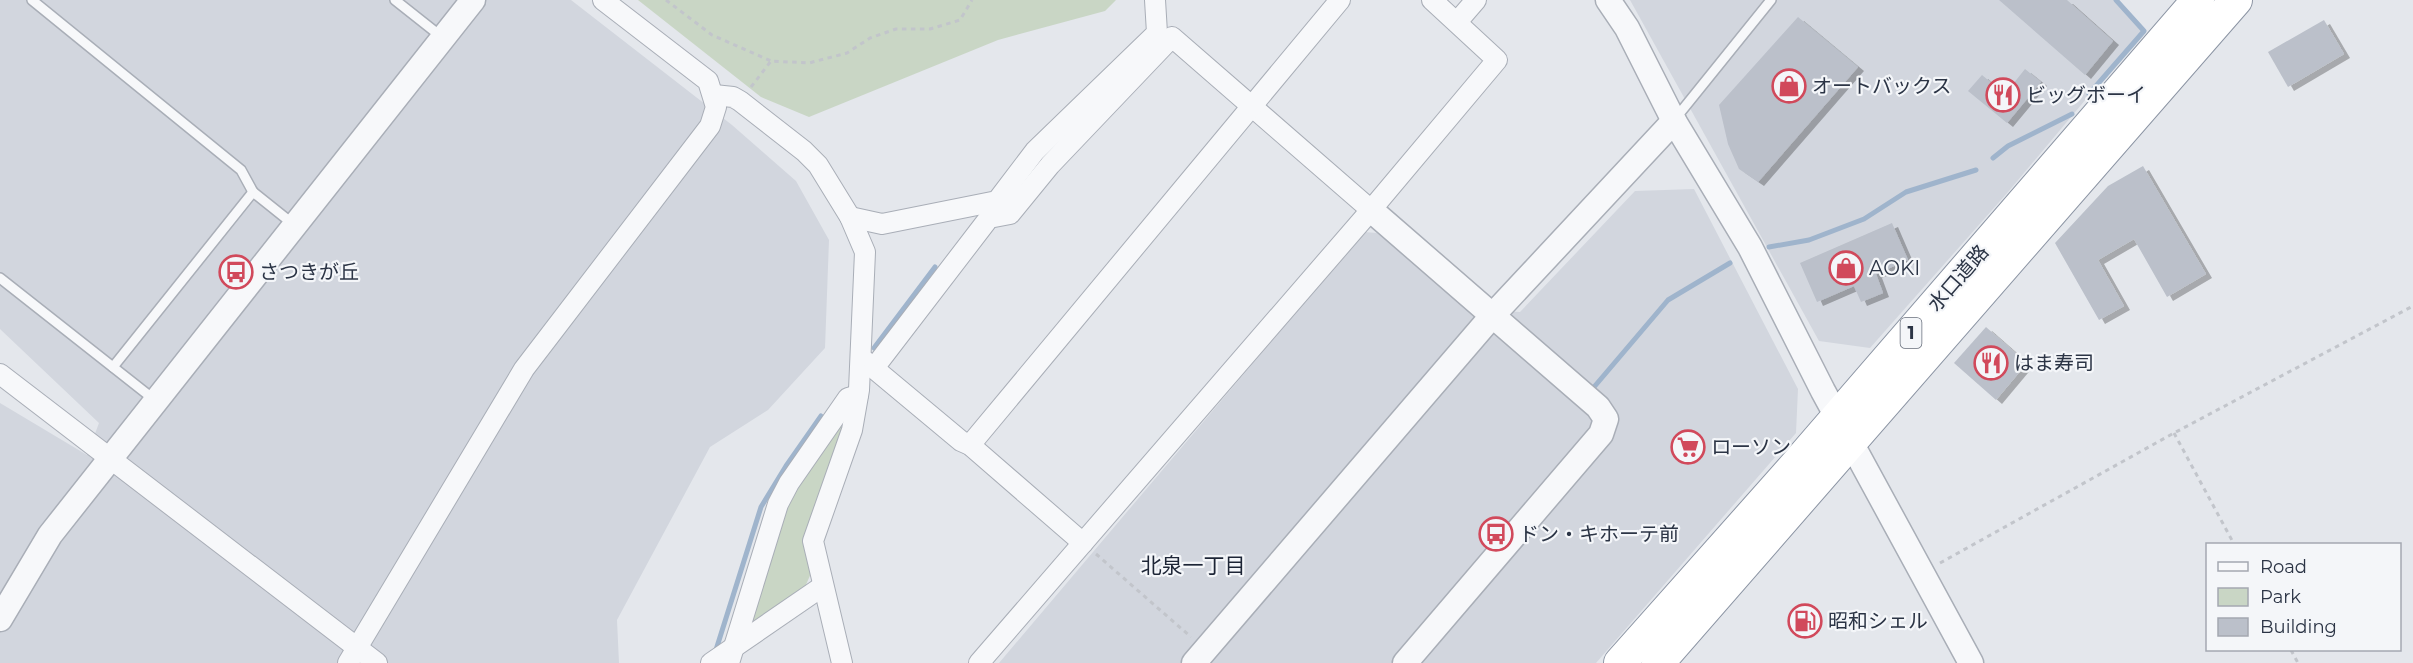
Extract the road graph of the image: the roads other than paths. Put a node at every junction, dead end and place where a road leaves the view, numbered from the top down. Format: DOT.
graph roads {
  1 [pos="32,0"];
  2 [pos="395,0"];
  3 [pos="473,0"];
  4 [pos="603,0"];
  5 [pos="1155,0"];
  6 [pos="1340,0"];
  7 [pos="1432,0"];
  8 [pos="1476,0"];
  9 [pos="1608,0"];
  10 [pos="1771,0"];
  11 [pos="2198,0"];
  12 [pos="2236,0"];
  13 [pos="1458,22"];
  14 [pos="443,38"];
  15 [pos="714,95"];
  16 [pos="1250,106"];
  17 [pos="1674,121"];
  18 [pos="253,192"];
  19 [pos="1011,197"];
  20 [pos="1371,210"];
  21 [pos="850,217"];
  22 [pos="295,225"];
  23 [pos="0,278"];
  24 [pos="1492,316"];
  25 [pos="867,362"];
  26 [pos="113,367"];
  27 [pos="0,374"];
  28 [pos="858,395"];
  29 [pos="156,401"];
  30 [pos="1843,430"];
  31 [pos="970,445"];
  32 [pos="111,461"];
  33 [pos="1083,543"];
  34 [pos="823,586"];
  35 [pos="0,619"];
  36 [pos="353,655"];
  37 [pos="724,657"];
  38 [pos="1205,659"];
  39 [pos="377,663"];
  40 [pos="842,663"];
  41 [pos="979,663"];
  42 [pos="1405,663"];
  43 [pos="1620,663"];
  44 [pos="1658,663"];
  45 [pos="1971,663"];
  1 -- 18 [label="lane"];
  2 -- 14 [label="lane"];
  3 -- 14 [label="street"];
  4 -- 15 [label="street"];
  5 -- 19 [label="street"];
  6 -- 16 [label="street"];
  7 -- 13 [label="street"];
  8 -- 13 [label="street"];
  9 -- 17 [label="street"];
  10 -- 17 [label="lane"];
  11 -- 30 [label="highway, 水口道路 / 1"];
  12 -- 30 [label="highway, 水口道路 / 1"];
  13 -- 20 [label="street"];
  14 -- 22 [label="street"];
  15 -- 21 [label="street"];
  15 -- 36 [label="street"];
  16 -- 19 [label="street"];
  16 -- 20 [label="street"];
  16 -- 31 [label="street"];
  17 -- 24 [label="street"];
  17 -- 30 [label="street"];
  18 -- 22 [label="lane"];
  18 -- 26 [label="lane"];
  19 -- 21 [label="street"];
  19 -- 25 [label="street"];
  20 -- 24 [label="street"];
  20 -- 33 [label="street"];
  21 -- 25 [label="street"];
  22 -- 29 [label="street"];
  23 -- 26 [label="lane"];
  24 -- 38 [label="street"];
  24 -- 42 [label="street"];
  25 -- 28 [label="street"];
  25 -- 31 [label="street"];
  26 -- 29 [label="lane"];
  27 -- 32 [label="street"];
  28 -- 34 [label="street"];
  28 -- 37 [label="street"];
  29 -- 32 [label="street"];
  30 -- 43 [label="highway, 水口道路 / 1"];
  30 -- 44 [label="highway, 水口道路 / 1"];
  30 -- 45 [label="street"];
  31 -- 33 [label="street"];
  32 -- 35 [label="street"];
  32 -- 36 [label="street"];
  33 -- 41 [label="street"];
  34 -- 37 [label="street"];
  34 -- 40 [label="street"];
  36 -- 39 [label="street"];
}
